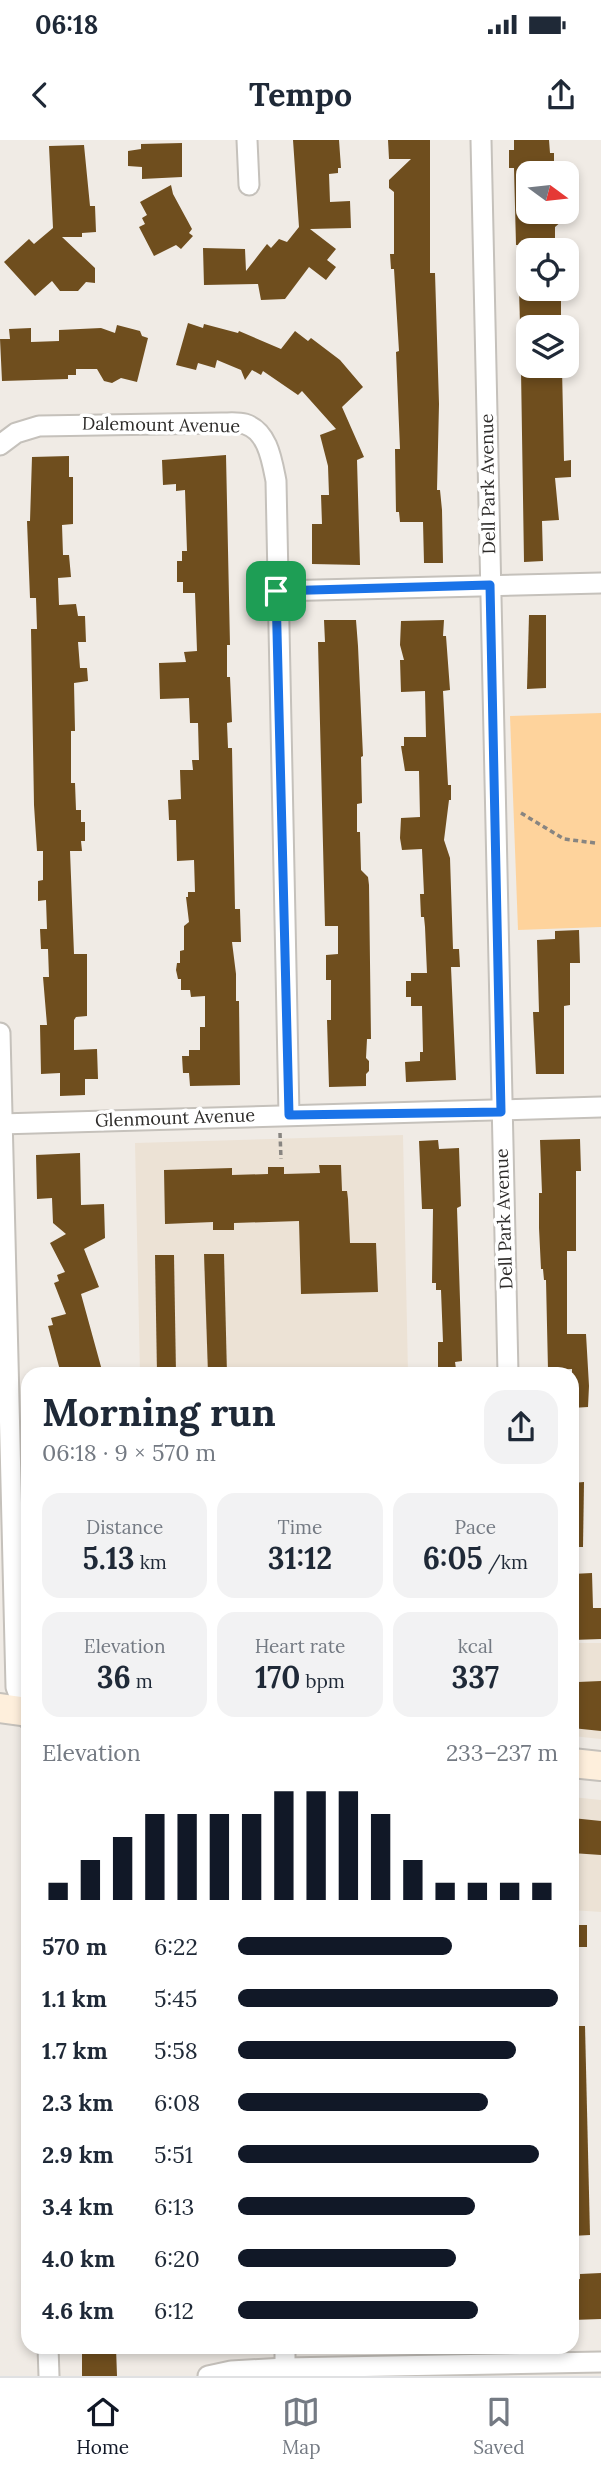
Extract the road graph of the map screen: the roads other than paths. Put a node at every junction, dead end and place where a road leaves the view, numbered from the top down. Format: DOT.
graph roads {
  1 [pos="247,140"];
  2 [pos="481,140"];
  3 [pos="249,185"];
  4 [pos="0,446"];
  5 [pos="601,583"];
  6 [pos="490,585"];
  7 [pos="276,591"];
  8 [pos="0,1032"];
  9 [pos="601,1107"];
  10 [pos="501,1112"];
  11 [pos="284,1115"];
  12 [pos="1,1124"];
  13 [pos="508,1367"];
  14 [pos="20,1713"];
  15 [pos="579,1764"];
  16 [pos="601,1766"];
  17 [pos="48,2354"];
  18 [pos="285,2354"];
  19 [pos="521,2362"];
  20 [pos="601,2362"];
  21 [pos="285,2368"];
  22 [pos="49,2376"];
  23 [pos="208,2376"];
  1 -- 3 [label="street"];
  2 -- 6 [label="street, Dell Park Avenue"];
  4 -- 7 [label="street, Dalemount Avenue"];
  5 -- 6 [label="street"];
  6 -- 7 [label="street"];
  6 -- 10 [label="street, Dell Park Avenue"];
  7 -- 11 [label="street"];
  8 -- 12 [label="street"];
  9 -- 10 [label="street, Glenmount Avenue"];
  10 -- 11 [label="street, Glenmount Avenue"];
  10 -- 13 [label="street, Dell Park Avenue"];
  11 -- 12 [label="street, Glenmount Avenue"];
  12 -- 14 [label="street"];
  15 -- 16 [label="main road"];
  17 -- 22 [label="street"];
  18 -- 21 [label="street"];
  19 -- 20 [label="street"];
  19 -- 21 [label="street"];
  21 -- 23 [label="street"];
}
